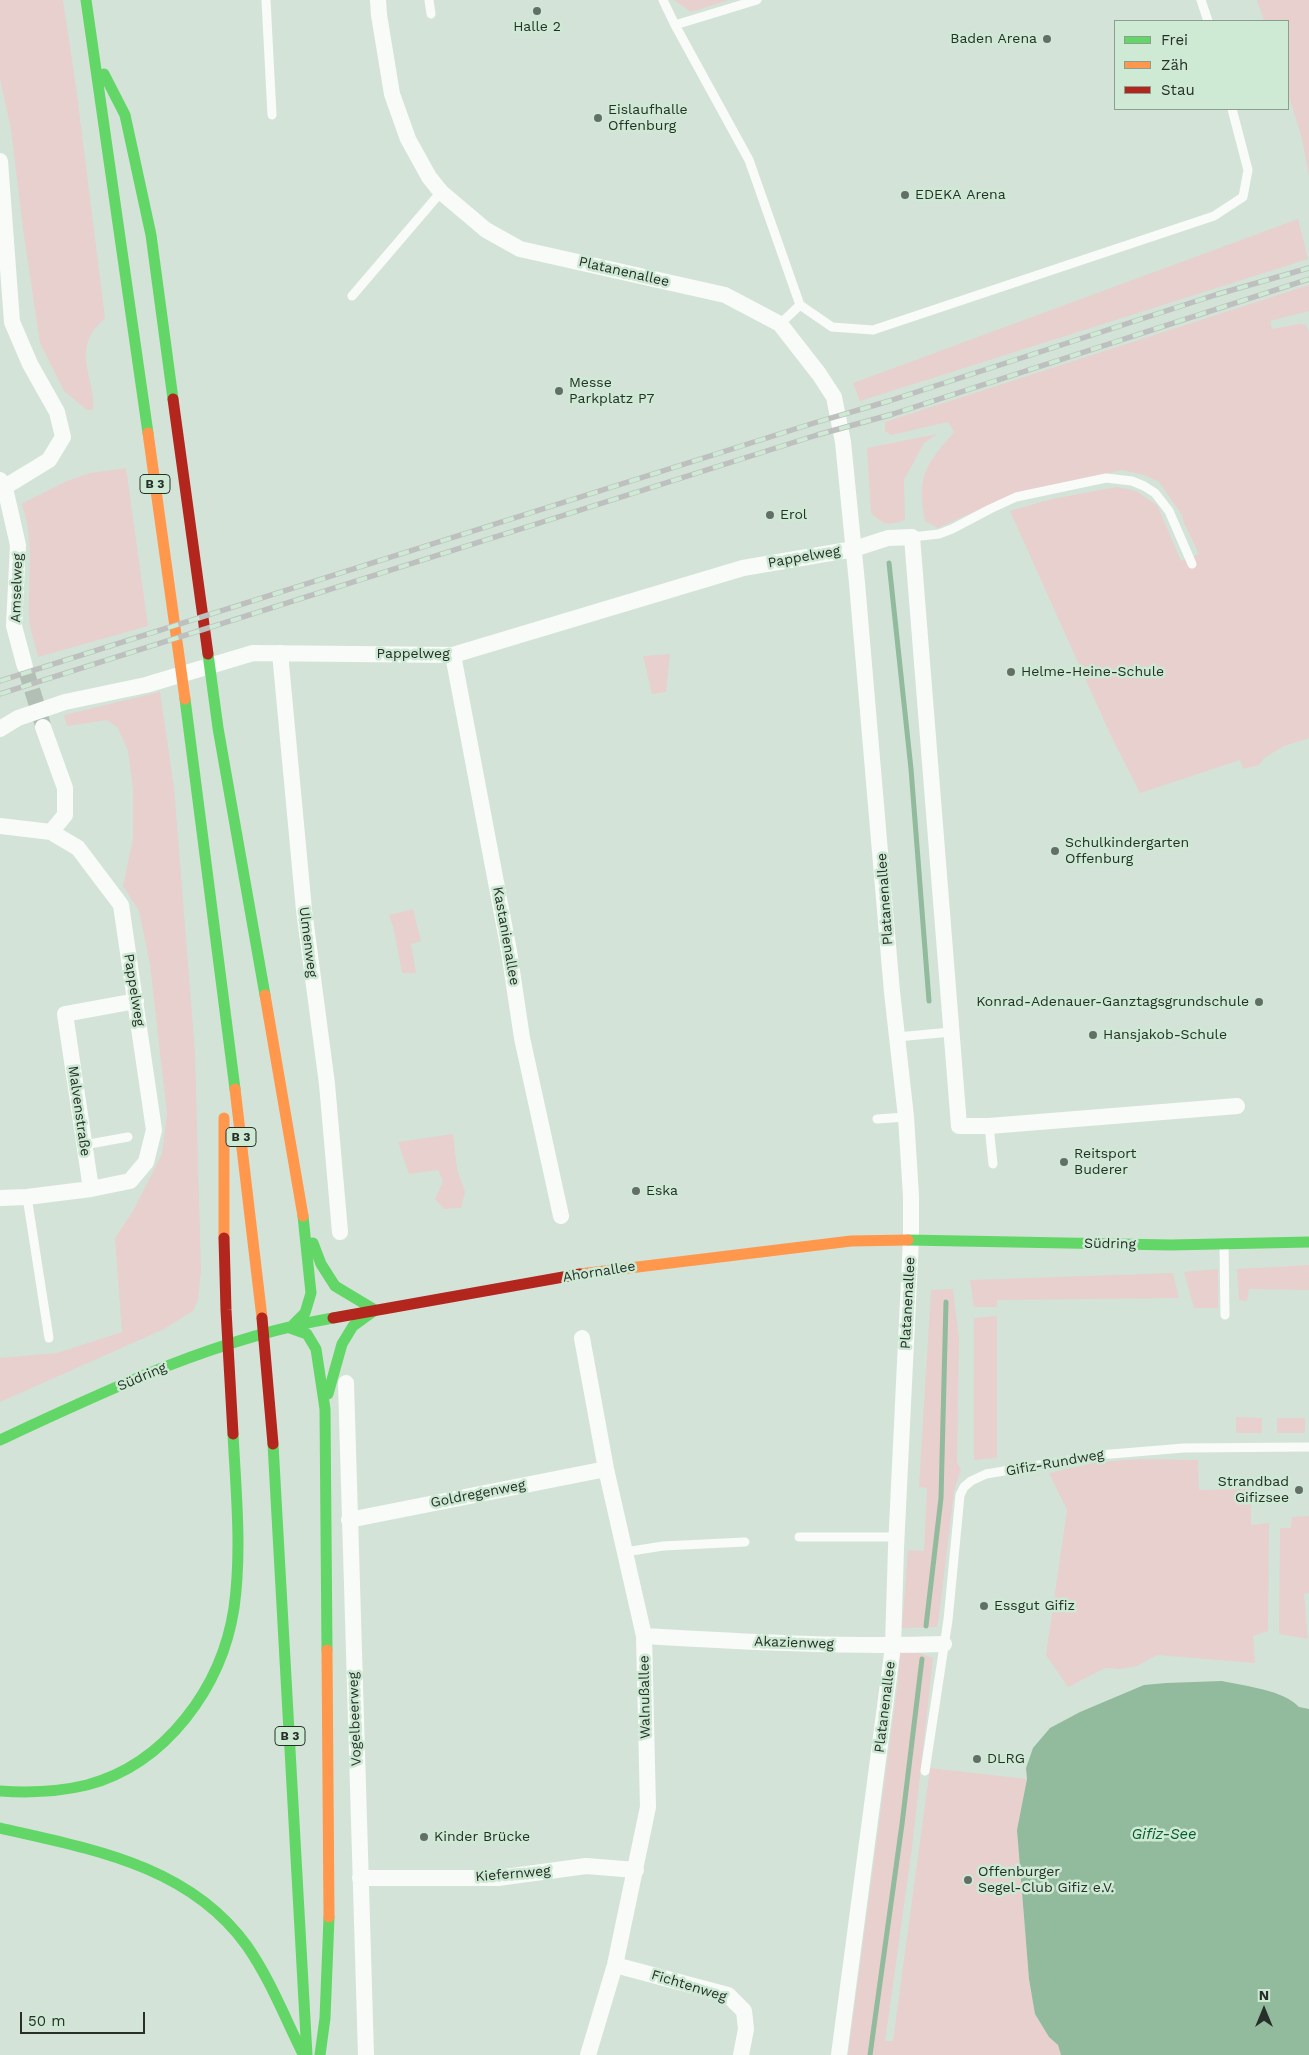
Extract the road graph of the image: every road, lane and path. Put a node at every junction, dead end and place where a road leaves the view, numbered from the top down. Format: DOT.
graph roads {
  1 [pos="86,0"];
  2 [pos="266,0"];
  3 [pos="378,0"];
  4 [pos="429,0"];
  5 [pos="663,0"];
  6 [pos="757,0"];
  7 [pos="1201,0"];
  8 [pos="431,14"];
  9 [pos="1208,20"];
  10 [pos="675,25"];
  11 [pos="93,53"];
  12 [pos="1232,110"];
  13 [pos="272,115"];
  14 [pos="0,161"];
  15 [pos="441,192"];
  16 [pos="352,296"];
  17 [pos="800,306"];
  18 [pos="780,324"];
  19 [pos="2,486"];
  20 [pos="912,536"];
  21 [pos="854,549"];
  22 [pos="1192,564"];
  23 [pos="280,653"];
  24 [pos="453,655"];
  25 [pos="25,667"];
  26 [pos="44,727"];
  27 [pos="0,729"];
  28 [pos="0,826"];
  29 [pos="51,832"];
  30 [pos="223,986"];
  31 [pos="136,1000"];
  32 [pos="952,1032"];
  33 [pos="897,1036"];
  34 [pos="1237,1106"];
  35 [pos="906,1117"];
  36 [pos="877,1118"];
  37 [pos="989,1126"];
  38 [pos="128,1136"];
  39 [pos="84,1145"];
  40 [pos="993,1164"];
  41 [pos="91,1189"];
  42 [pos="27,1197"];
  43 [pos="0,1198"];
  44 [pos="303,1214"];
  45 [pos="561,1216"];
  46 [pos="340,1232"];
  47 [pos="911,1239"];
  48 [pos="1309,1242"];
  49 [pos="1224,1245"];
  50 [pos="375,1310"];
  51 [pos="1225,1315"];
  52 [pos="290,1328"];
  53 [pos="49,1338"];
  54 [pos="582,1338"];
  55 [pos="346,1383"];
  56 [pos="325,1409"];
  57 [pos="0,1440"];
  58 [pos="1309,1447"];
  59 [pos="606,1469"];
  60 [pos="349,1520"];
  61 [pos="799,1536"];
  62 [pos="896,1536"];
  63 [pos="745,1542"];
  64 [pos="625,1552"];
  65 [pos="644,1636"];
  66 [pos="944,1644"];
  67 [pos="893,1646"];
  68 [pos="925,1772"];
  69 [pos="0,1791"];
  70 [pos="0,1828"];
  71 [pos="636,1870"];
  72 [pos="360,1878"];
  73 [pos="615,1964"];
  74 [pos="303,2055"];
  75 [pos="307,2055"];
  76 [pos="320,2055"];
  77 [pos="366,2055"];
  78 [pos="588,2055"];
  79 [pos="740,2055"];
  80 [pos="839,2055"];
  1 -- 11 [label="main road, B 3"];
  2 -- 13 [label="lane"];
  3 -- 15 [label="street, Platanenallee"];
  4 -- 8 [label="lane"];
  5 -- 10 [label="lane"];
  6 -- 10 [label="lane"];
  7 -- 9 [label="lane"];
  10 -- 17 [label="lane"];
  11 -- 30 [label="main road, B 3"];
  11 -- 44 [label="main road"];
  12 -- 17 [label="lane"];
  14 -- 19 [label="street"];
  15 -- 16 [label="lane"];
  15 -- 18 [label="street, Platanenallee"];
  17 -- 18 [label="lane"];
  18 -- 21 [label="street, Platanenallee"];
  19 -- 25 [label="street, Amselweg"];
  20 -- 21 [label="street"];
  20 -- 22 [label="lane"];
  20 -- 32 [label="street"];
  21 -- 24 [label="street, Pappelweg"];
  21 -- 33 [label="street, Platanenallee"];
  23 -- 24 [label="street, Pappelweg"];
  23 -- 27 [label="street, Pappelweg"];
  23 -- 46 [label="street, Ulmenweg"];
  24 -- 45 [label="street, Kastanienallee"];
  26 -- 29 [label="street"];
  28 -- 29 [label="street, Pappelweg"];
  29 -- 31 [label="street, Pappelweg"];
  30 -- 69 [label="main road"];
  30 -- 75 [label="main road, B 3"];
  31 -- 39 [label="street, Malvenstraße"];
  31 -- 41 [label="street, Pappelweg"];
  32 -- 33 [label="lane"];
  32 -- 37 [label="street"];
  33 -- 35 [label="street, Platanenallee"];
  34 -- 37 [label="street"];
  35 -- 36 [label="lane"];
  35 -- 47 [label="street, Platanenallee"];
  37 -- 40 [label="lane"];
  38 -- 39 [label="lane"];
  39 -- 41 [label="street, Malvenstraße"];
  41 -- 42 [label="street"];
  42 -- 43 [label="street"];
  42 -- 53 [label="lane"];
  44 -- 50 [label="main road"];
  44 -- 52 [label="main road"];
  47 -- 49 [label="main road, Südring"];
  47 -- 50 [label="main road, Ahornallee"];
  47 -- 62 [label="street, Platanenallee"];
  48 -- 49 [label="main road, Südring"];
  49 -- 51 [label="lane"];
  50 -- 52 [label="main road, Ahornallee"];
  50 -- 56 [label="main road"];
  52 -- 56 [label="main road"];
  52 -- 57 [label="main road, Südring"];
  54 -- 59 [label="street, Walnußallee"];
  55 -- 60 [label="street, Vogelbeerweg"];
  56 -- 76 [label="main road"];
  58 -- 66 [label="lane, Gifiz-Rundweg"];
  59 -- 60 [label="street, Goldregenweg"];
  59 -- 64 [label="street, Walnußallee"];
  60 -- 72 [label="street, Vogelbeerweg"];
  61 -- 62 [label="lane"];
  62 -- 67 [label="street, Platanenallee"];
  63 -- 64 [label="lane"];
  64 -- 65 [label="street, Walnußallee"];
  65 -- 67 [label="street, Akazienweg"];
  65 -- 71 [label="street, Walnußallee"];
  66 -- 67 [label="street, Akazienweg"];
  66 -- 68 [label="lane, Gifiz-Rundweg"];
  67 -- 80 [label="street, Platanenallee"];
  70 -- 74 [label="main road"];
  71 -- 72 [label="street, Kiefernweg"];
  71 -- 73 [label="street, Walnußallee"];
  72 -- 77 [label="street, Vogelbeerweg"];
  73 -- 78 [label="street, Walnußallee"];
  73 -- 79 [label="street, Fichtenweg"];
}
